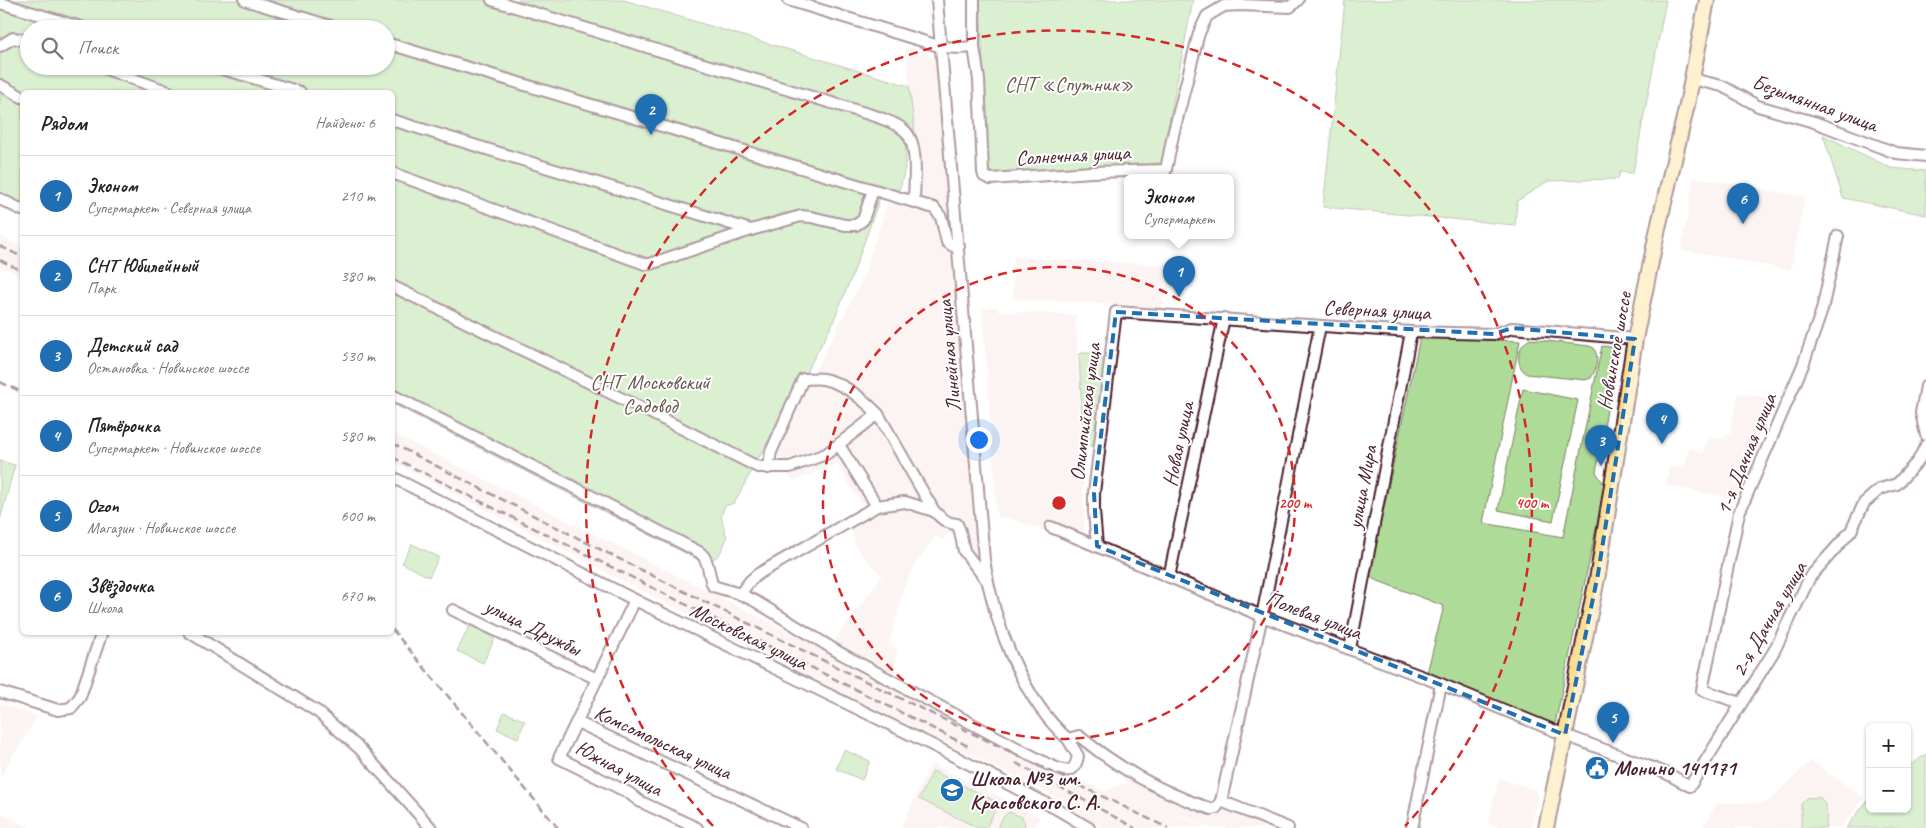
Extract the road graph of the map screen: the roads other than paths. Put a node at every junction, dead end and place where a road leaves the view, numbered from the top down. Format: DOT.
graph roads {
  1 [pos="245,0"];
  2 [pos="492,0"];
  3 [pos="788,0"];
  4 [pos="937,0"];
  5 [pos="974,0"];
  6 [pos="1298,0"];
  7 [pos="1707,0"];
  8 [pos="0,3"];
  9 [pos="57,20"];
  10 [pos="311,20"];
  11 [pos="20,39"];
  12 [pos="0,46"];
  13 [pos="395,46"];
  14 [pos="942,46"];
  15 [pos="974,47"];
  16 [pos="123,75"];
  17 [pos="243,75"];
  18 [pos="1692,79"];
  19 [pos="0,85"];
  20 [pos="164,90"];
  21 [pos="293,90"];
  22 [pos="20,96"];
  23 [pos="395,121"];
  24 [pos="1926,156"];
  25 [pos="395,175"];
  26 [pos="873,190"];
  27 [pos="0,199"];
  28 [pos="914,202"];
  29 [pos="20,209"];
  30 [pos="751,230"];
  31 [pos="1838,236"];
  32 [pos="959,246"];
  33 [pos="395,287"];
  34 [pos="1116,312"];
  35 [pos="1224,318"];
  36 [pos="1320,326"];
  37 [pos="1411,332"];
  38 [pos="1635,339"];
  39 [pos="1926,386"];
  40 [pos="395,397"];
  41 [pos="878,414"];
  42 [pos="1926,435"];
  43 [pos="838,445"];
  44 [pos="1926,445"];
  45 [pos="768,468"];
  46 [pos="395,479"];
  47 [pos="876,506"];
  48 [pos="934,511"];
  49 [pos="1051,527"];
  50 [pos="1098,546"];
  51 [pos="1170,577"];
  52 [pos="987,581"];
  53 [pos="740,594"];
  54 [pos="636,600"];
  55 [pos="453,610"];
  56 [pos="1262,616"];
  57 [pos="101,635"];
  58 [pos="194,635"];
  59 [pos="1350,649"];
  60 [pos="597,679"];
  61 [pos="1441,684"];
  62 [pos="0,692"];
  63 [pos="1742,703"];
  64 [pos="577,722"];
  65 [pos="1565,735"];
  66 [pos="1072,738"];
  67 [pos="1108,759"];
  68 [pos="1077,761"];
  69 [pos="1221,801"];
  70 [pos="431,828"];
  71 [pos="697,828"];
  72 [pos="801,828"];
  73 [pos="1089,828"];
  74 [pos="1288,828"];
  75 [pos="1412,828"];
  76 [pos="1546,828"];
  1 -- 10 [label="street"];
  2 -- 28 [label="street"];
  3 -- 14 [label="street"];
  4 -- 14 [label="street, Линейная улица"];
  5 -- 15 [label="street"];
  6 -- 15 [label="street, Солнечная улица"];
  7 -- 18 [label="main road, Новинское шоссе"];
  8 -- 9 [label="street"];
  11 -- 12 [label="street"];
  13 -- 26 [label="street"];
  14 -- 15 [label="street"];
  14 -- 32 [label="street, Линейная улица"];
  16 -- 20 [label="street"];
  17 -- 21 [label="street"];
  18 -- 24 [label="street, Безымянная улица"];
  18 -- 38 [label="main road, Новинское шоссе"];
  19 -- 22 [label="street"];
  23 -- 30 [label="street"];
  25 -- 30 [label="street"];
  26 -- 28 [label="street"];
  26 -- 30 [label="street"];
  27 -- 29 [label="street"];
  28 -- 32 [label="street"];
  31 -- 63 [label="street, 1-я Дачная улица"];
  32 -- 52 [label="street, Линейная улица"];
  33 -- 45 [label="street"];
  34 -- 35 [label="street, Северная улица"];
  34 -- 50 [label="street, Олимпийская улица"];
  35 -- 36 [label="street, Северная улица"];
  35 -- 51 [label="street, Новая улица"];
  36 -- 37 [label="street, Северная улица"];
  36 -- 56 [label="street"];
  37 -- 38 [label="street, Северная улица"];
  37 -- 59 [label="street, улица Мира"];
  38 -- 65 [label="main road, Новинское шоссе"];
  39 -- 42 [label="street"];
  40 -- 53 [label="street"];
  41 -- 43 [label="street"];
  41 -- 45 [label="street"];
  41 -- 48 [label="street"];
  43 -- 45 [label="street"];
  43 -- 47 [label="street"];
  44 -- 63 [label="street, 2-я Дачная улица"];
  46 -- 54 [label="street, Московская улица"];
  47 -- 48 [label="street"];
  47 -- 53 [label="street"];
  48 -- 52 [label="street"];
  49 -- 50 [label="street, Полевая улица"];
  50 -- 51 [label="street, Полевая улица"];
  51 -- 56 [label="street, Полевая улица"];
  52 -- 66 [label="street, Линейная улица"];
  53 -- 68 [label="street"];
  54 -- 60 [label="street, Комсомольская улица"];
  54 -- 73 [label="street, Московская улица"];
  55 -- 60 [label="street, улица Дружбы"];
  56 -- 59 [label="street, Полевая улица"];
  56 -- 69 [label="street"];
  57 -- 62 [label="street"];
  58 -- 70 [label="street"];
  59 -- 61 [label="street, Полевая улица"];
  60 -- 64 [label="street, Комсомольская улица"];
  61 -- 65 [label="street, Полевая улица"];
  61 -- 75 [label="street"];
  63 -- 65 [label="street, 2-я Дачная улица"];
  64 -- 71 [label="street, Южная улица"];
  64 -- 72 [label="street, Комсомольская улица"];
  65 -- 76 [label="main road, Новинское шоссе"];
  66 -- 67 [label="street"];
  66 -- 68 [label="street"];
  67 -- 68 [label="street"];
  67 -- 69 [label="street"];
  69 -- 74 [label="street"];
}
